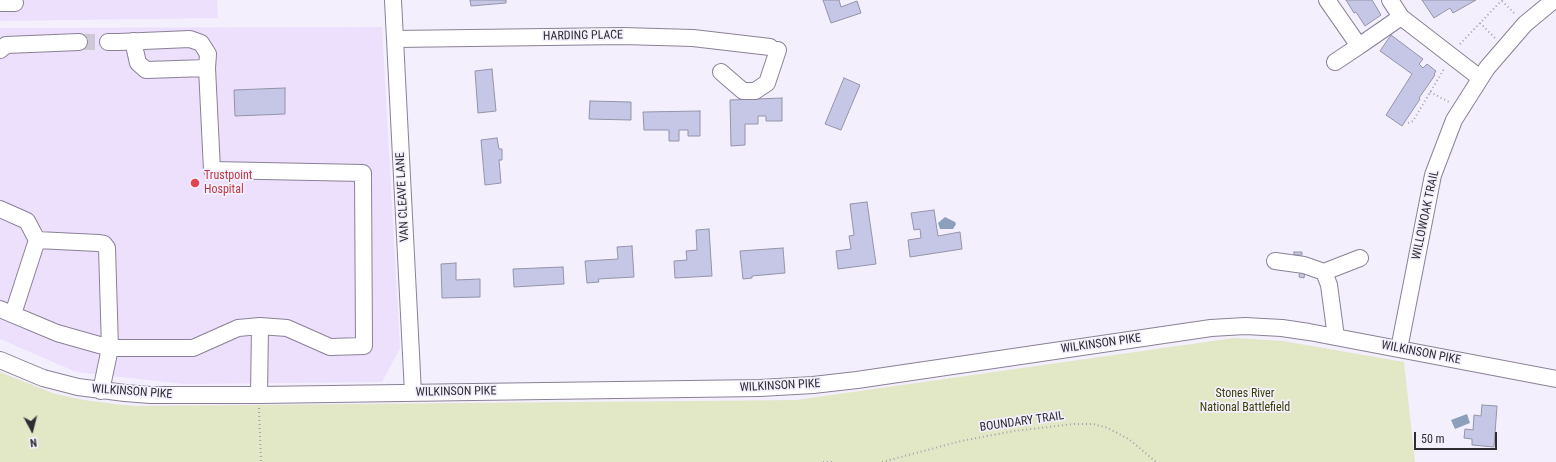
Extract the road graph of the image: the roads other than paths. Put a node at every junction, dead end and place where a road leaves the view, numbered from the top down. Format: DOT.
graph roads {
  1 [pos="393,0"];
  2 [pos="1327,0"];
  3 [pos="1390,0"];
  4 [pos="1554,0"];
  5 [pos="1400,17"];
  6 [pos="395,39"];
  7 [pos="133,41"];
  8 [pos="79,42"];
  9 [pos="108,42"];
  10 [pos="1359,46"];
  11 [pos="0,50"];
  12 [pos="1335,62"];
  13 [pos="207,68"];
  14 [pos="721,72"];
  15 [pos="1480,78"];
  16 [pos="0,209"];
  17 [pos="37,240"];
  18 [pos="1360,258"];
  19 [pos="1275,261"];
  20 [pos="1324,272"];
  21 [pos="6,312"];
  22 [pos="260,326"];
  23 [pos="1336,337"];
  24 [pos="110,348"];
  25 [pos="1399,349"];
  26 [pos="0,360"];
  27 [pos="1556,379"];
  28 [pos="101,391"];
  29 [pos="413,393"];
  30 [pos="259,395"];
  1 -- 6 [label="street, VAN CLEAVE LANE"];
  2 -- 10 [label="street"];
  3 -- 5 [label="street"];
  4 -- 15 [label="street, WILLOWOAK TRAIL"];
  5 -- 10 [label="street"];
  5 -- 15 [label="street"];
  6 -- 14 [label="street, HARDING PLACE"];
  6 -- 29 [label="street, VAN CLEAVE LANE"];
  7 -- 9 [label="street"];
  7 -- 13 [label="street"];
  7 -- 13 [label="street"];
  8 -- 11 [label="street"];
  10 -- 12 [label="street"];
  13 -- 22 [label="street"];
  15 -- 25 [label="street, WILLOWOAK TRAIL"];
  16 -- 17 [label="street"];
  17 -- 21 [label="street"];
  17 -- 24 [label="street"];
  18 -- 20 [label="street"];
  19 -- 20 [label="street"];
  20 -- 23 [label="street"];
  21 -- 24 [label="street"];
  22 -- 24 [label="street"];
  22 -- 30 [label="street"];
  23 -- 25 [label="street, WILKINSON PIKE"];
  23 -- 29 [label="street, WILKINSON PIKE"];
  24 -- 28 [label="street"];
  25 -- 27 [label="street, WILKINSON PIKE"];
  26 -- 28 [label="street, WILKINSON PIKE"];
  28 -- 30 [label="street, WILKINSON PIKE"];
  29 -- 30 [label="street, WILKINSON PIKE"];
}
